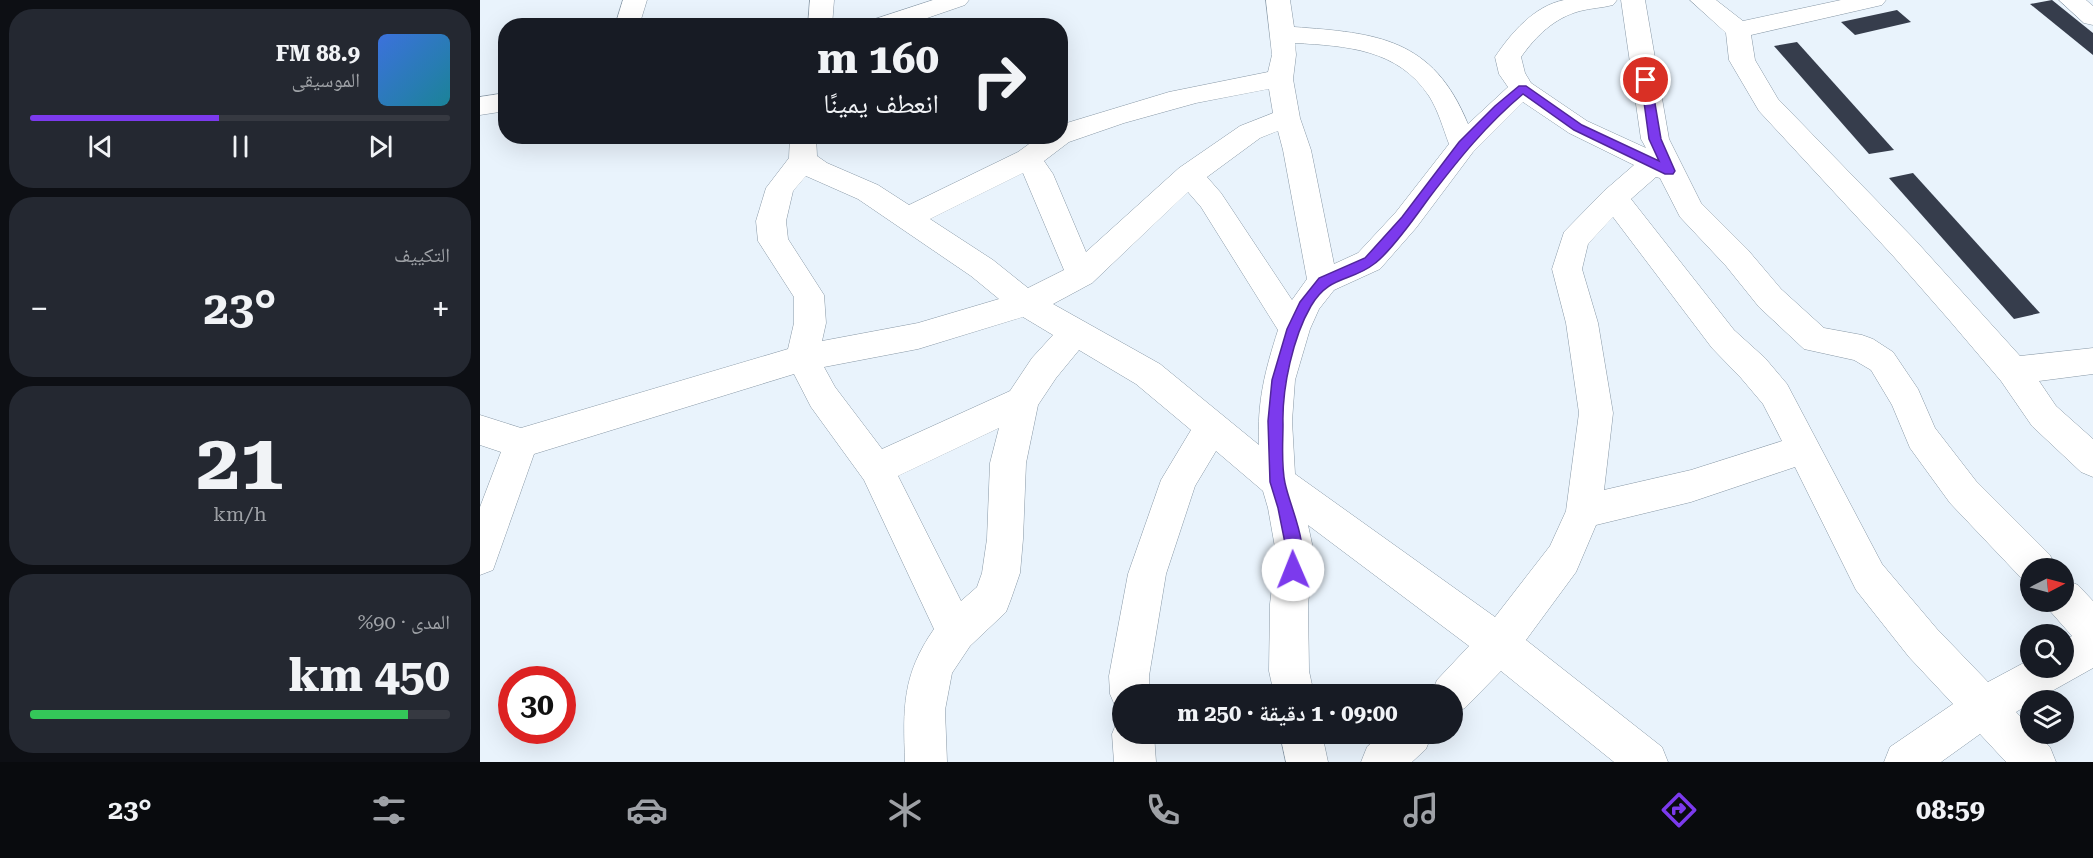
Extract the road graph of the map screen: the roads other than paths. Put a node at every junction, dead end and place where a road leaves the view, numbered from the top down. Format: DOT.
graph roads {
  1 [pos="635,0"];
  2 [pos="822,0"];
  3 [pos="957,0"];
  4 [pos="1278,0"];
  5 [pos="1605,0"];
  6 [pos="1633,0"];
  7 [pos="1702,0"];
  8 [pos="1874,0"];
  9 [pos="2071,0"];
  10 [pos="629,18"];
  11 [pos="821,18"];
  12 [pos="902,18"];
  13 [pos="2093,18"];
  14 [pos="1738,30"];
  15 [pos="1283,34"];
  16 [pos="1280,79"];
  17 [pos="1522,89"];
  18 [pos="498,103"];
  19 [pos="480,106"];
  20 [pos="1287,118"];
  21 [pos="1068,133"];
  22 [pos="1049,144"];
  23 [pos="1463,145"];
  24 [pos="803,148"];
  25 [pos="1028,159"];
  26 [pos="1661,167"];
  27 [pos="1190,175"];
  28 [pos="1614,198"];
  29 [pos="908,218"];
  30 [pos="1081,275"];
  31 [pos="1323,282"];
  32 [pos="1026,304"];
  33 [pos="1294,329"];
  34 [pos="1075,332"];
  35 [pos="802,358"];
  36 [pos="2093,361"];
  37 [pos="2013,371"];
  38 [pos="1022,401"];
  39 [pos="1213,426"];
  40 [pos="480,430"];
  41 [pos="521,443"];
  42 [pos="1804,449"];
  43 [pos="2093,461"];
  44 [pos="876,469"];
  45 [pos="1278,482"];
  46 [pos="1584,511"];
  47 [pos="480,557"];
  48 [pos="2027,558"];
  49 [pos="2074,609"];
  50 [pos="2093,630"];
  51 [pos="956,632"];
  52 [pos="1499,644"];
  53 [pos="2093,646"];
  54 [pos="2074,657"];
  55 [pos="2037,678"];
  56 [pos="1129,684"];
  57 [pos="1292,684"];
  58 [pos="1461,684"];
  59 [pos="1984,707"];
  60 [pos="1134,744"];
  61 [pos="1303,744"];
  62 [pos="1401,744"];
  63 [pos="926,762"];
  64 [pos="1135,762"];
  65 [pos="1307,762"];
  66 [pos="1382,762"];
  67 [pos="1647,762"];
  68 [pos="1905,762"];
  69 [pos="2035,762"];
  1 -- 10 [label="street"];
  2 -- 11 [label="street"];
  3 -- 12 [label="street"];
  4 -- 15 [label="street"];
  5 -- 17 [label="street"];
  6 -- 26 [label="street"];
  7 -- 14 [label="street"];
  8 -- 14 [label="street"];
  9 -- 13 [label="street"];
  14 -- 37 [label="street"];
  15 -- 16 [label="street"];
  15 -- 23 [label="street"];
  16 -- 20 [label="street"];
  16 -- 21 [label="street"];
  17 -- 23 [label="street"];
  17 -- 26 [label="street"];
  18 -- 19 [label="street"];
  20 -- 27 [label="street"];
  20 -- 31 [label="street"];
  22 -- 25 [label="street"];
  23 -- 31 [label="street"];
  24 -- 29 [label="street"];
  24 -- 35 [label="street"];
  25 -- 29 [label="street"];
  25 -- 30 [label="street"];
  26 -- 28 [label="street"];
  26 -- 48 [label="street"];
  27 -- 30 [label="street"];
  27 -- 33 [label="street"];
  28 -- 42 [label="street"];
  28 -- 46 [label="street"];
  29 -- 32 [label="street"];
  30 -- 32 [label="street"];
  31 -- 33 [label="street"];
  32 -- 34 [label="street"];
  32 -- 35 [label="street"];
  33 -- 45 [label="street"];
  34 -- 38 [label="street"];
  34 -- 39 [label="street"];
  35 -- 41 [label="street"];
  35 -- 44 [label="street"];
  36 -- 37 [label="street"];
  37 -- 43 [label="street"];
  38 -- 44 [label="street"];
  38 -- 51 [label="street"];
  39 -- 45 [label="street"];
  39 -- 56 [label="street"];
  40 -- 41 [label="street"];
  41 -- 47 [label="street"];
  42 -- 46 [label="street"];
  42 -- 59 [label="street"];
  44 -- 51 [label="street"];
  45 -- 52 [label="street"];
  45 -- 57 [label="street"];
  46 -- 52 [label="street"];
  49 -- 50 [label="street"];
  51 -- 63 [label="street"];
  52 -- 58 [label="street"];
  52 -- 67 [label="street"];
  53 -- 54 [label="street"];
  55 -- 59 [label="street"];
  59 -- 68 [label="street"];
  59 -- 69 [label="street"];
  60 -- 64 [label="street"];
  61 -- 65 [label="street"];
  62 -- 66 [label="street"];
}
